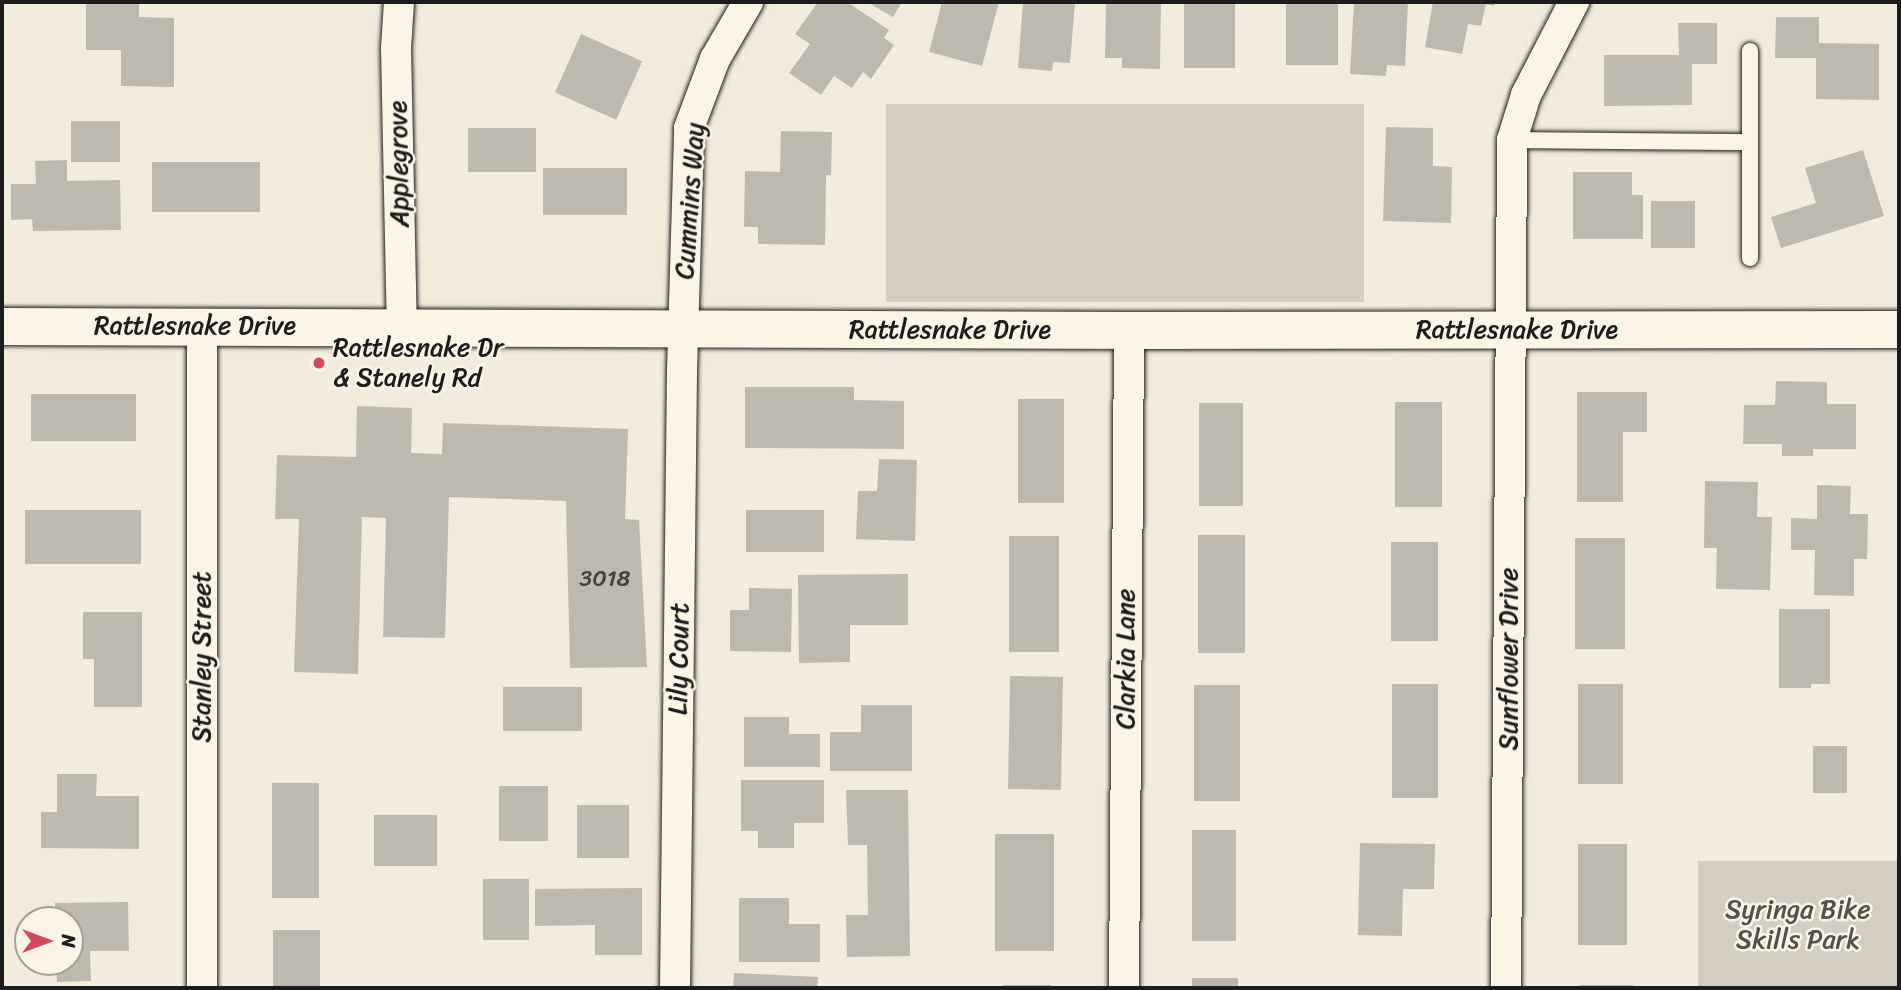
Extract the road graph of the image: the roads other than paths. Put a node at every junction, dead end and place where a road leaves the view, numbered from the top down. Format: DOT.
graph roads {
  1 [pos="398,2"];
  2 [pos="748,2"];
  3 [pos="1574,2"];
  4 [pos="1750,51"];
  5 [pos="1512,140"];
  6 [pos="1750,142"];
  7 [pos="1750,258"];
  8 [pos="2,326"];
  9 [pos="202,326"];
  10 [pos="402,327"];
  11 [pos="1899,329"];
  12 [pos="683,330"];
  13 [pos="1129,330"];
  14 [pos="1511,330"];
  15 [pos="202,988"];
  16 [pos="674,988"];
  17 [pos="1124,988"];
  18 [pos="1506,988"];
  1 -- 10 [label="street, Applegrove"];
  2 -- 12 [label="street, Cummins Way"];
  3 -- 5 [label="street"];
  4 -- 6 [label="lane"];
  5 -- 6 [label="lane"];
  5 -- 14 [label="street"];
  6 -- 7 [label="lane"];
  8 -- 9 [label="street, Rattlesnake Drive"];
  9 -- 10 [label="street, Rattlesnake Drive"];
  9 -- 15 [label="street, Stanley Street"];
  10 -- 12 [label="street, Rattlesnake Drive"];
  11 -- 14 [label="street, Rattlesnake Drive"];
  12 -- 13 [label="street, Rattlesnake Drive"];
  12 -- 16 [label="street, Lily Court"];
  13 -- 14 [label="street, Rattlesnake Drive"];
  13 -- 17 [label="street, Clarkia Lane"];
  14 -- 18 [label="street, Sunflower Drive"];
}
